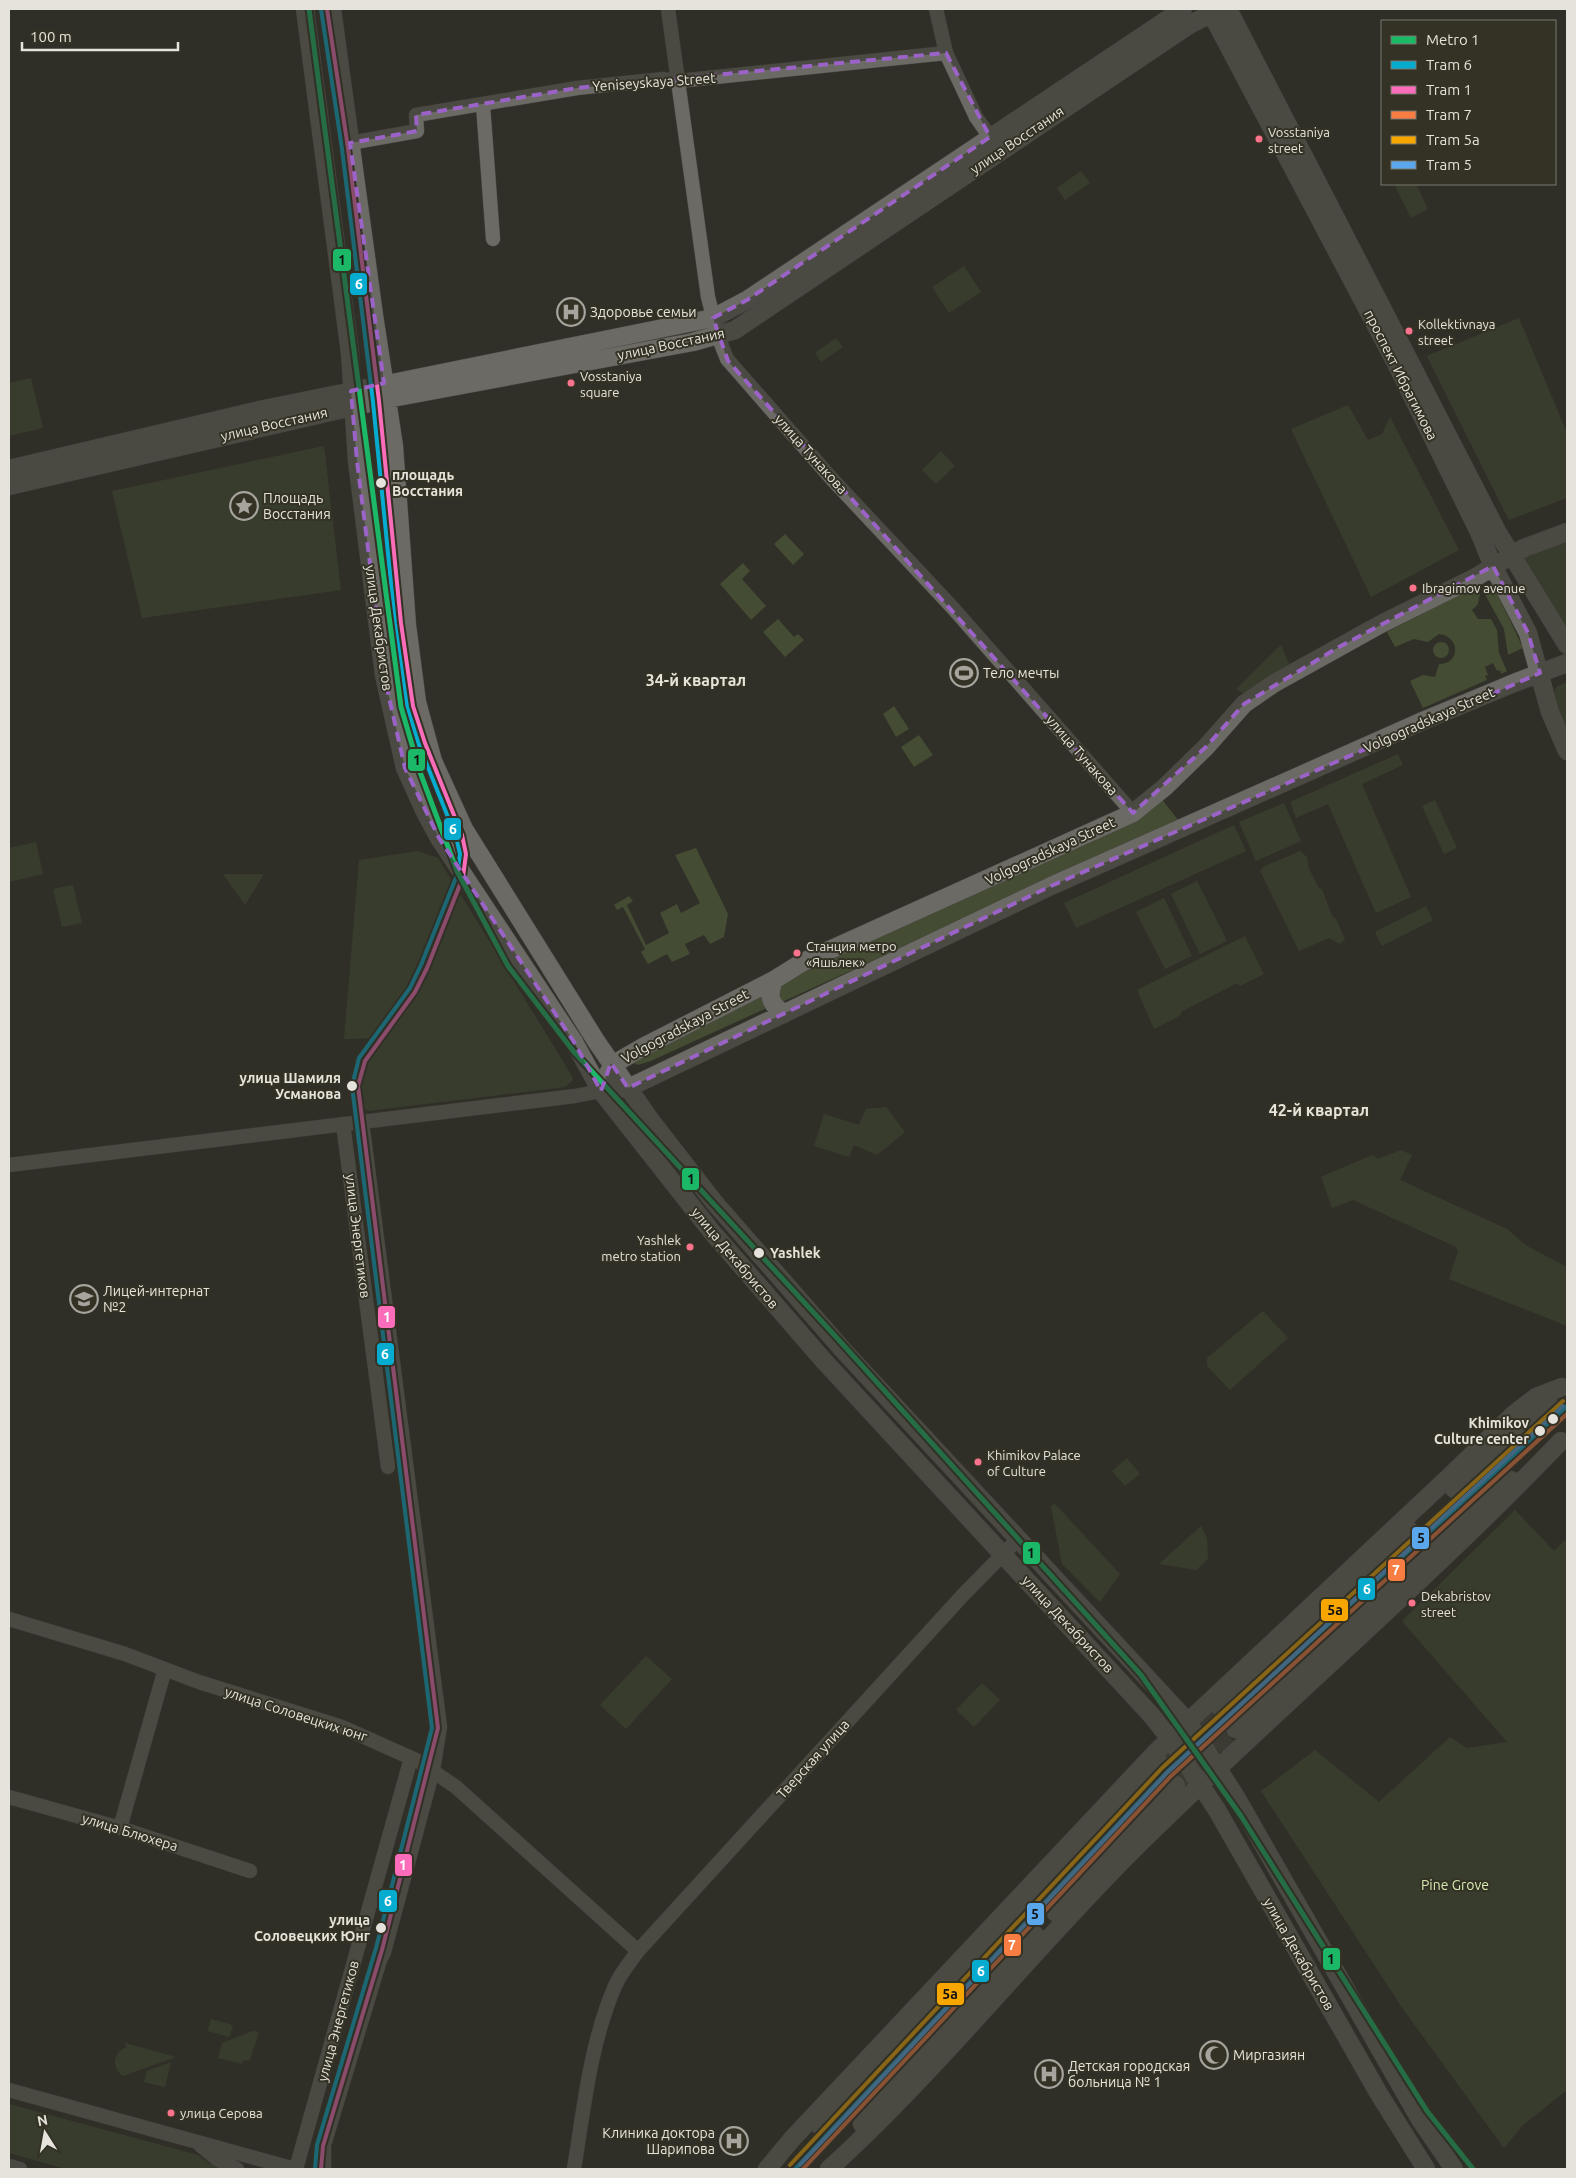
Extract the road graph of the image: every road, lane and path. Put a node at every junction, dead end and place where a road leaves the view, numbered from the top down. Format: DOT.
graph roads {
  1 [pos="305,9"];
  2 [pos="332,9"];
  3 [pos="668,9"];
  4 [pos="936,9"];
  5 [pos="1182,9"];
  6 [pos="1217,10"];
  7 [pos="946,53"];
  8 [pos="678,81"];
  9 [pos="483,105"];
  10 [pos="990,137"];
  11 [pos="350,143"];
  12 [pos="493,239"];
  13 [pos="713,318"];
  14 [pos="718,336"];
  15 [pos="386,391"];
  16 [pos="352,399"];
  17 [pos="9,469"];
  18 [pos="9,486"];
  19 [pos="1567,532"];
  20 [pos="1513,554"];
  21 [pos="1493,566"];
  22 [pos="1567,645"];
  23 [pos="1567,663"];
  24 [pos="1540,673"];
  25 [pos="1567,751"];
  26 [pos="1133,813"];
  27 [pos="774,980"];
  28 [pos="784,1014"];
  29 [pos="612,1065"];
  30 [pos="628,1088"];
  31 [pos="601,1090"];
  32 [pos="362,1122"];
  33 [pos="343,1124"];
  34 [pos="9,1165"];
  35 [pos="1565,1385"];
  36 [pos="1564,1438"];
  37 [pos="388,1467"];
  38 [pos="1018,1539"];
  39 [pos="1003,1554"];
  40 [pos="9,1619"];
  41 [pos="165,1669"];
  42 [pos="1221,1709"];
  43 [pos="1188,1722"];
  44 [pos="1235,1729"];
  45 [pos="1170,1739"];
  46 [pos="411,1758"];
  47 [pos="1162,1765"];
  48 [pos="1218,1768"];
  49 [pos="433,1770"];
  50 [pos="1201,1784"];
  51 [pos="1176,1785"];
  52 [pos="9,1797"];
  53 [pos="120,1828"];
  54 [pos="250,1871"];
  55 [pos="638,1951"];
  56 [pos="9,2090"];
  57 [pos="196,2142"];
  58 [pos="9,2166"];
  59 [pos="20,2169"];
  60 [pos="237,2169"];
  61 [pos="295,2169"];
  62 [pos="324,2169"];
  63 [pos="574,2169"];
  64 [pos="767,2169"];
  65 [pos="778,2169"];
  66 [pos="821,2169"];
  67 [pos="829,2169"];
  68 [pos="1426,2169"];
  69 [pos="1454,2169"];
  1 -- 16 [label="main road, улица Декабристов"];
  2 -- 11 [label="main road, улица Декабристов"];
  3 -- 8 [label="street, улица Тунакова"];
  4 -- 7 [label="street"];
  5 -- 10 [label="main road, улица Восстания"];
  6 -- 14 [label="main road, улица Восстания"];
  6 -- 20 [label="main road, проспект Ибрагимова"];
  6 -- 21 [label="main road, проспект Ибрагимова"];
  7 -- 8 [label="street, Yeniseyskaya Street"];
  7 -- 10 [label="street"];
  8 -- 9 [label="street, Yeniseyskaya Street"];
  8 -- 13 [label="street, улица Тунакова"];
  9 -- 11 [label="street, Yeniseyskaya Street"];
  9 -- 12 [label="street"];
  10 -- 13 [label="main road, улица Восстания"];
  11 -- 15 [label="main road, улица Декабристов"];
  13 -- 14 [label="street, улица Тунакова"];
  13 -- 15 [label="main road, улица Восстания"];
  14 -- 15 [label="main road, улица Восстания"];
  14 -- 26 [label="street, улица Тунакова"];
  15 -- 16 [label="main road, улица Восстания"];
  15 -- 29 [label="main road, улица Декабристов"];
  16 -- 17 [label="main road, улица Восстания"];
  16 -- 18 [label="main road, улица Восстания"];
  16 -- 31 [label="main road, улица Декабристов"];
  19 -- 20 [label="main road, Volgogradskaya Street"];
  20 -- 21 [label="main road, Volgogradskaya Street"];
  20 -- 22 [label="main road, проспект Ибрагимова"];
  21 -- 24 [label="main road, проспект Ибрагимова"];
  21 -- 26 [label="main road, Volgogradskaya Street"];
  23 -- 24 [label="main road, Volgogradskaya Street"];
  24 -- 25 [label="main road, проспект Ибрагимова"];
  24 -- 28 [label="main road, Volgogradskaya Street"];
  26 -- 27 [label="main road, Volgogradskaya Street"];
  27 -- 28 [label="main road"];
  27 -- 29 [label="main road, Volgogradskaya Street"];
  28 -- 30 [label="main road, Volgogradskaya Street"];
  29 -- 30 [label="main road, улица Декабристов"];
  29 -- 31 [label="main road, Volgogradskaya Street"];
  30 -- 31 [label="main road, Volgogradskaya Street"];
  30 -- 38 [label="main road, улица Декабристов"];
  31 -- 32 [label="street"];
  31 -- 39 [label="main road, улица Декабристов"];
  32 -- 33 [label="street"];
  32 -- 49 [label="street, улица Энергетиков"];
  33 -- 34 [label="street"];
  33 -- 37 [label="street, улица Энергетиков"];
  35 -- 42 [label="main road"];
  35 -- 43 [label="main road"];
  36 -- 44 [label="main road"];
  36 -- 48 [label="main road"];
  38 -- 39 [label="street, Тверская улица"];
  38 -- 43 [label="main road, улица Декабристов"];
  39 -- 45 [label="main road, улица Декабристов"];
  39 -- 55 [label="street, Тверская улица"];
  40 -- 41 [label="street, улица Соловецких юнг"];
  41 -- 46 [label="street, улица Соловецких юнг"];
  41 -- 53 [label="street"];
  43 -- 45 [label="main road"];
  43 -- 48 [label="main road, улица Декабристов"];
  45 -- 50 [label="main road, улица Декабристов"];
  45 -- 64 [label="main road"];
  46 -- 49 [label="street, улица Соловецких юнг"];
  46 -- 61 [label="street, улица Энергетиков"];
  47 -- 65 [label="main road"];
  48 -- 50 [label="main road"];
  48 -- 69 [label="main road, улица Декабристов"];
  49 -- 55 [label="street, улица Соловецких юнг"];
  49 -- 62 [label="street, улица Энергетиков"];
  50 -- 67 [label="main road"];
  50 -- 68 [label="main road, улица Декабристов"];
  51 -- 66 [label="main road"];
  52 -- 53 [label="street, улица Блюхера"];
  53 -- 54 [label="street, улица Блюхера"];
  55 -- 63 [label="street, Тверская улица"];
  56 -- 57 [label="street"];
  57 -- 60 [label="street"];
  57 -- 61 [label="street"];
  58 -- 59 [label="street"];
}
